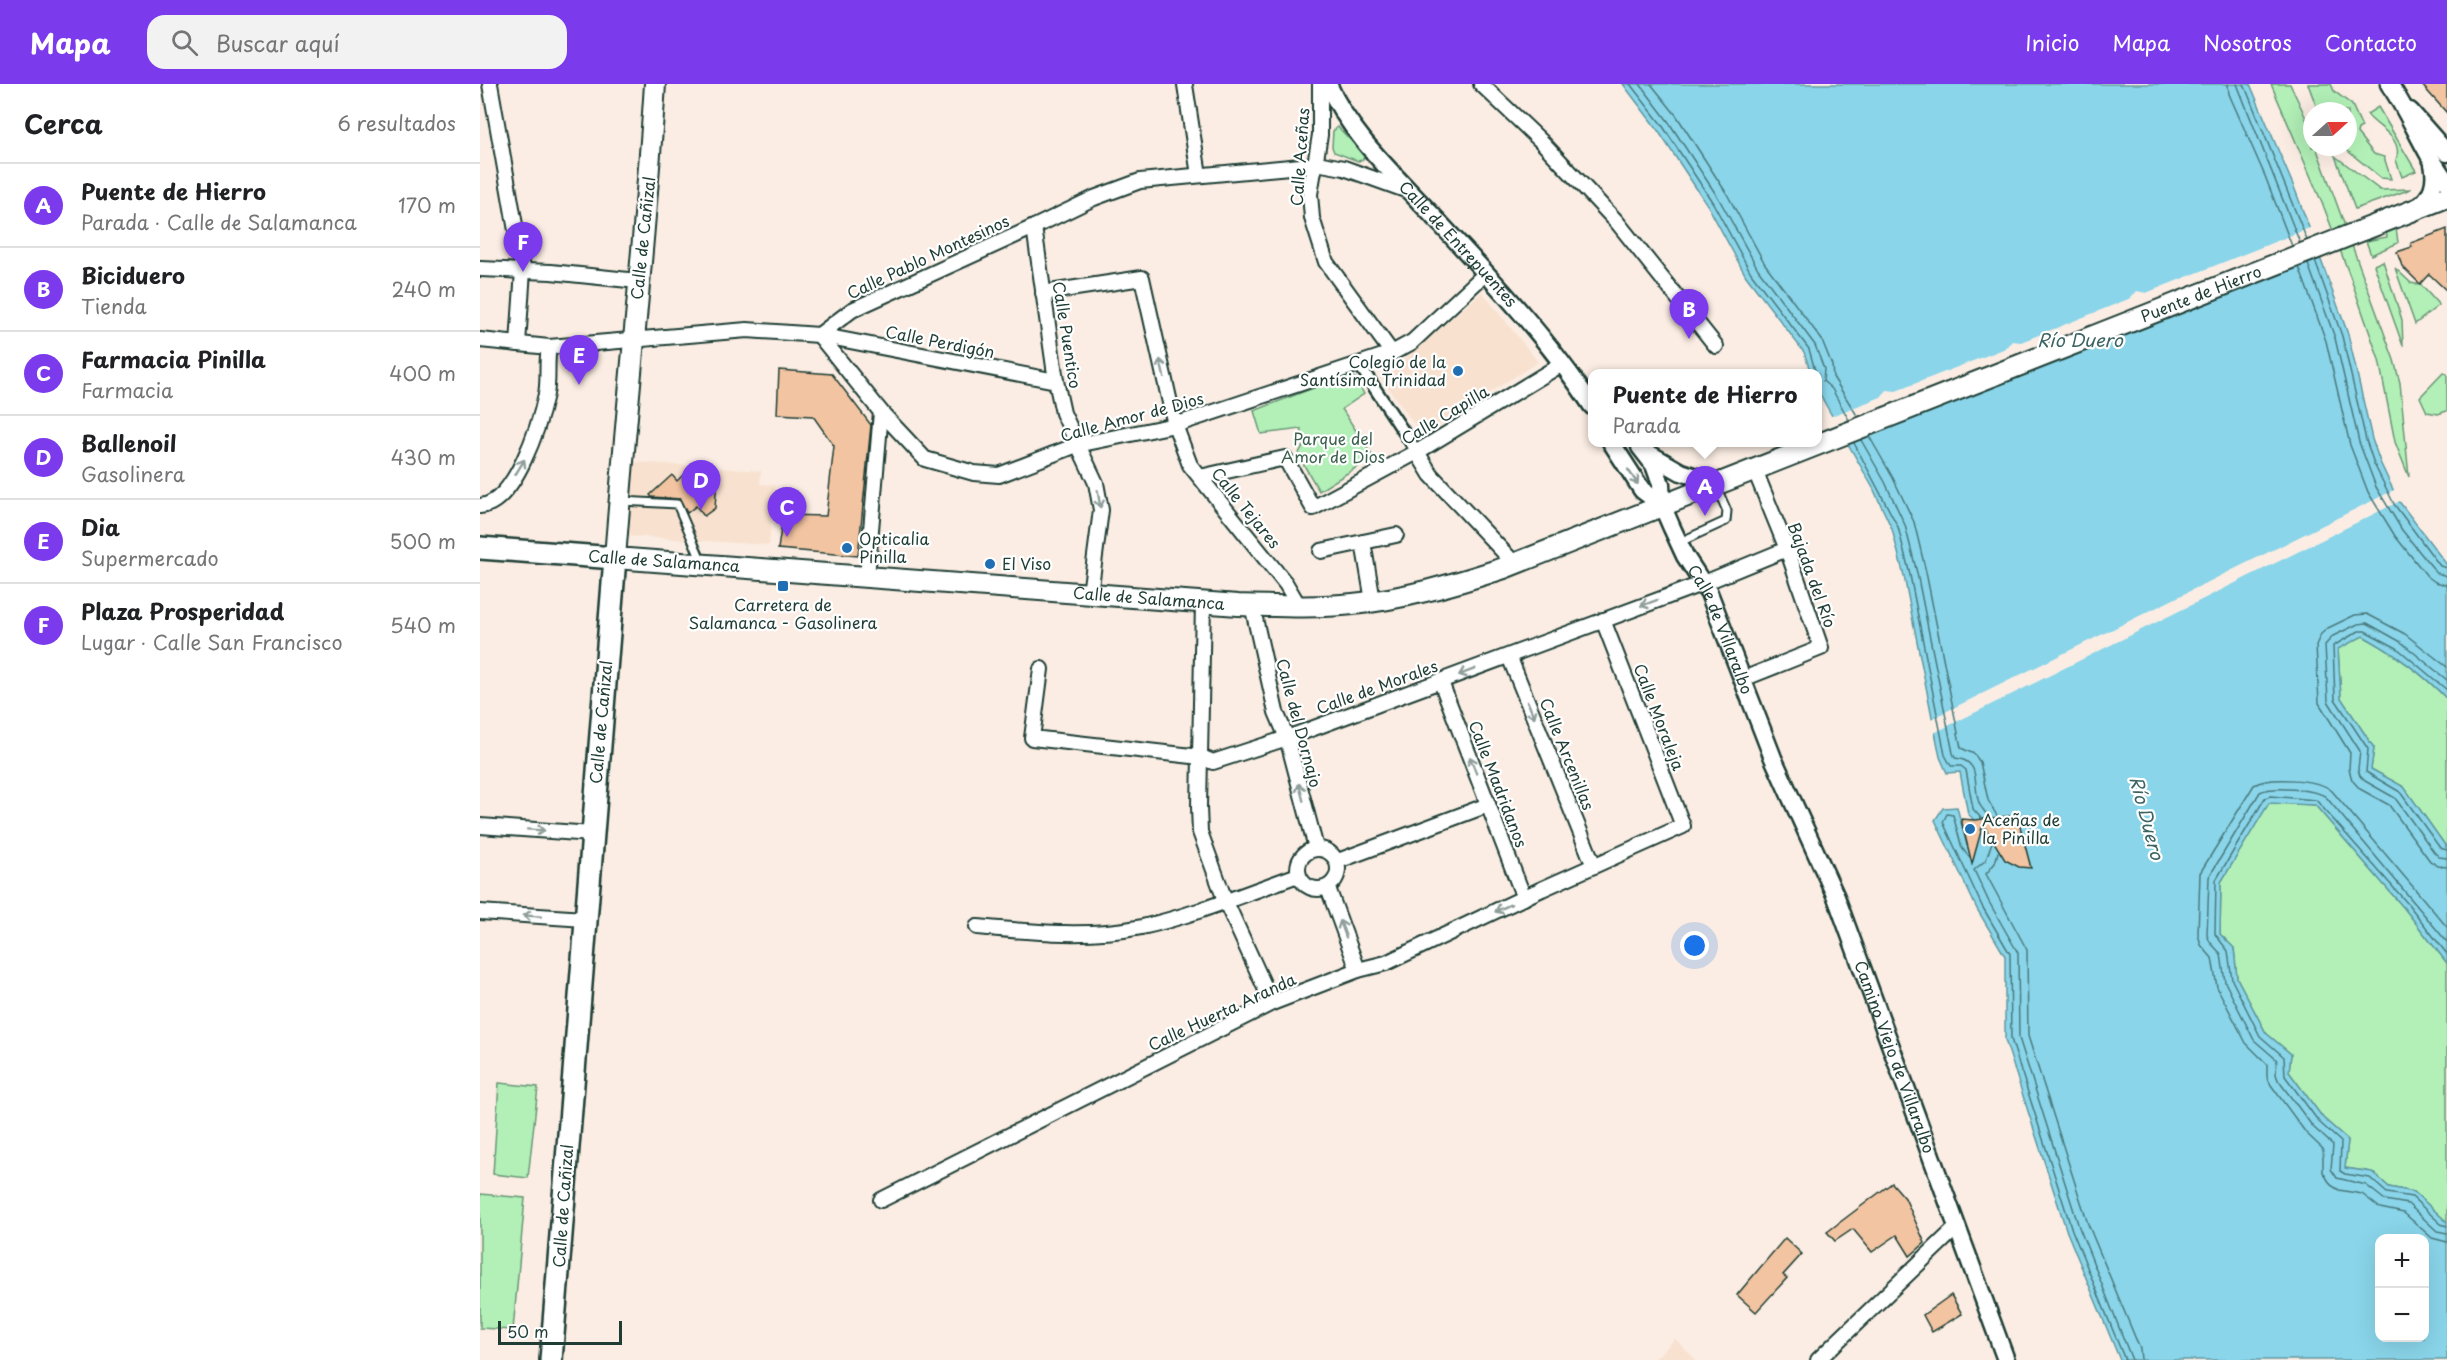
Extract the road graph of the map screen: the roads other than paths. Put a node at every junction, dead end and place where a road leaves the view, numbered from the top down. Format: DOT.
graph roads {
  1 [pos="490,84"];
  2 [pos="656,84"];
  3 [pos="1320,84"];
  4 [pos="1328,84"];
  5 [pos="1481,84"];
  6 [pos="2389,84"];
  7 [pos="1185,85"];
  8 [pos="2442,153"];
  9 [pos="1314,164"];
  10 [pos="1198,175"];
  11 [pos="2447,182"];
  12 [pos="1411,192"];
  13 [pos="2447,197"];
  14 [pos="2418,207"];
  15 [pos="1034,227"];
  16 [pos="480,269"];
  17 [pos="523,270"];
  18 [pos="1486,273"];
  19 [pos="638,281"];
  20 [pos="1043,293"];
  21 [pos="819,335"];
  22 [pos="633,338"];
  23 [pos="480,340"];
  24 [pos="518,344"];
  25 [pos="1716,346"];
  26 [pos="549,347"];
  27 [pos="1392,353"];
  28 [pos="1562,364"];
  29 [pos="1360,366"];
  30 [pos="1056,381"];
  31 [pos="1588,399"];
  32 [pos="880,412"];
  33 [pos="1175,425"];
  34 [pos="1822,441"];
  35 [pos="1077,445"];
  36 [pos="1614,447"];
  37 [pos="1639,447"];
  38 [pos="1640,447"];
  39 [pos="1807,447"];
  40 [pos="1417,452"];
  41 [pos="1792,453"];
  42 [pos="1754,468"];
  43 [pos="1200,477"];
  44 [pos="1715,483"];
  45 [pos="620,500"];
  46 [pos="1662,505"];
  47 [pos="480,506"];
  48 [pos="1396,535"];
  49 [pos="1363,542"];
  50 [pos="1678,543"];
  51 [pos="480,548"];
  52 [pos="1787,549"];
  53 [pos="1321,550"];
  54 [pos="615,558"];
  55 [pos="703,564"];
  56 [pos="1515,564"];
  57 [pos="867,577"];
  58 [pos="1704,583"];
  59 [pos="1090,594"];
  60 [pos="1373,601"];
  61 [pos="1203,602"];
  62 [pos="1252,605"];
  63 [pos="1299,606"];
  64 [pos="1604,620"];
  65 [pos="1509,656"];
  66 [pos="1041,669"];
  67 [pos="1743,678"];
  68 [pos="1441,682"];
  69 [pos="1287,738"];
  70 [pos="1201,758"];
  71 [pos="1773,758"];
  72 [pos="1488,805"];
  73 [pos="480,826"];
  74 [pos="1683,826"];
  75 [pos="592,834"];
  76 [pos="1316,848"];
  77 [pos="1338,861"];
  78 [pos="1594,866"];
  79 [pos="1298,875"];
  80 [pos="1328,888"];
  81 [pos="1524,898"];
  82 [pos="1225,900"];
  83 [pos="480,912"];
  84 [pos="585,920"];
  85 [pos="977,927"];
  86 [pos="1358,970"];
  87 [pos="1272,1003"];
  88 [pos="880,1200"];
  89 [pos="1957,1227"];
  90 [pos="551,1360"];
  91 [pos="1818,1360"];
  92 [pos="2006,1360"];
  1 -- 17 [label="street"];
  2 -- 19 [label="main road, Calle de Cañizal"];
  3 -- 9 [label="street, Calle Aceñas"];
  4 -- 12 [label="street, Calle de Entrepuentes"];
  5 -- 25 [label="street"];
  6 -- 8 [label="street"];
  7 -- 10 [label="street"];
  8 -- 11 [label="street"];
  8 -- 14 [label="street"];
  9 -- 10 [label="street, Calle Pablo Montesinos"];
  9 -- 12 [label="street, Calle Pablo Montesinos"];
  9 -- 27 [label="street, Calle Aceñas"];
  10 -- 15 [label="street, Calle Pablo Montesinos"];
  12 -- 18 [label="street, Calle de Entrepuentes"];
  13 -- 14 [label="main road, Puente de Hierro"];
  14 -- 34 [label="main road, Puente de Hierro"];
  15 -- 20 [label="street, Calle Puentico"];
  15 -- 21 [label="street, Calle Pablo Montesinos"];
  16 -- 17 [label="street"];
  17 -- 19 [label="street"];
  17 -- 24 [label="street"];
  18 -- 27 [label="street, Calle Amor de Dios"];
  18 -- 28 [label="street, Calle de Entrepuentes"];
  19 -- 22 [label="main road, Calle de Cañizal"];
  20 -- 30 [label="street, Calle Puentico"];
  33 -- 20 [label="street, Calle Tejares, one-way"];
  21 -- 22 [label="street"];
  21 -- 30 [label="street, Calle Perdigón"];
  21 -- 32 [label="street, Calle Amor de Dios"];
  22 -- 26 [label="street"];
  22 -- 45 [label="main road, Calle de Cañizal"];
  23 -- 24 [label="street"];
  24 -- 26 [label="street"];
  47 -- 26 [label="street, one-way"];
  27 -- 29 [label="street, Calle Amor de Dios"];
  28 -- 31 [label="street, Calle de Entrepuentes"];
  28 -- 40 [label="street, Calle Capilla"];
  29 -- 33 [label="street, Calle Amor de Dios"];
  29 -- 40 [label="street"];
  30 -- 35 [label="street, Calle Puentico"];
  32 -- 35 [label="street, Calle Amor de Dios"];
  32 -- 57 [label="street"];
  33 -- 35 [label="street, Calle Amor de Dios"];
  33 -- 43 [label="street, Calle Tejares"];
  35 -- 59 [label="street, Calle Puentico, one-way"];
  36 -- 46 [label="street, one-way"];
  37 -- 46 [label="street"];
  38 -- 44 [label="street"];
  39 -- 41 [label="main road, Puente de Hierro"];
  40 -- 43 [label="street, Calle Capilla"];
  40 -- 56 [label="street"];
  41 -- 42 [label="main road, Calle de Salamanca"];
  42 -- 44 [label="main road, Calle de Salamanca"];
  42 -- 52 [label="street, Bajada del Río"];
  43 -- 63 [label="street, Calle Tejares"];
  44 -- 46 [label="main road, Calle de Salamanca"];
  44 -- 50 [label="lane"];
  45 -- 54 [label="main road, Calle de Cañizal"];
  45 -- 55 [label="lane"];
  46 -- 50 [label="street, Calle de Villaralbo"];
  46 -- 56 [label="main road, Calle de Salamanca"];
  48 -- 49 [label="street"];
  49 -- 53 [label="street"];
  49 -- 60 [label="street"];
  50 -- 58 [label="street, Calle de Villaralbo"];
  51 -- 54 [label="main road, Calle de Salamanca"];
  52 -- 58 [label="street, Calle de Morales"];
  52 -- 67 [label="street, Bajada del Río"];
  54 -- 55 [label="main road, Calle de Salamanca"];
  54 -- 75 [label="main road, Calle de Cañizal"];
  55 -- 57 [label="main road, Calle de Salamanca"];
  56 -- 60 [label="main road, Calle de Salamanca"];
  57 -- 59 [label="main road, Calle de Salamanca"];
  58 -- 64 [label="street, Calle de Morales, one-way"];
  58 -- 67 [label="street, Calle de Villaralbo"];
  59 -- 61 [label="main road, Calle de Salamanca"];
  60 -- 63 [label="main road, Calle de Salamanca"];
  61 -- 62 [label="main road, Calle de Salamanca"];
  61 -- 70 [label="street"];
  62 -- 63 [label="main road, Calle de Salamanca"];
  62 -- 69 [label="street, Calle del Dornajo"];
  64 -- 65 [label="street, Calle de Morales"];
  64 -- 74 [label="street, Calle Moraleja"];
  65 -- 68 [label="street, Calle de Morales, one-way"];
  65 -- 78 [label="street, Calle Arcenillas, one-way"];
  66 -- 70 [label="street, Calle de Morales"];
  67 -- 71 [label="street, Calle de Villaralbo"];
  68 -- 69 [label="street, Calle de Morales"];
  72 -- 68 [label="street, Calle Madridanos, one-way"];
  69 -- 70 [label="street, Calle de Morales"];
  76 -- 69 [label="street, Calle del Dornajo, one-way"];
  70 -- 82 [label="street"];
  71 -- 89 [label="street, Camino Viejo de Villaralbo"];
  72 -- 77 [label="street"];
  72 -- 81 [label="street, Calle Madridanos"];
  73 -- 75 [label="street, one-way"];
  74 -- 78 [label="street, Calle Huerta Aranda"];
  75 -- 84 [label="main road, Calle de Cañizal"];
  76 -- 77 [label="street"];
  76 -- 79 [label="street"];
  77 -- 80 [label="street"];
  78 -- 81 [label="street, Calle Huerta Aranda"];
  79 -- 80 [label="street"];
  79 -- 82 [label="street"];
  86 -- 80 [label="street, one-way"];
  81 -- 86 [label="street, Calle Huerta Aranda, one-way"];
  82 -- 85 [label="street"];
  82 -- 87 [label="street"];
  84 -- 83 [label="street, one-way"];
  84 -- 90 [label="main road, Calle de Cañizal"];
  86 -- 87 [label="street, Calle Huerta Aranda"];
  87 -- 88 [label="street, Calle Huerta Aranda"];
  89 -- 91 [label="street"];
  89 -- 92 [label="street, Camino Viejo de Villaralbo"];
}
